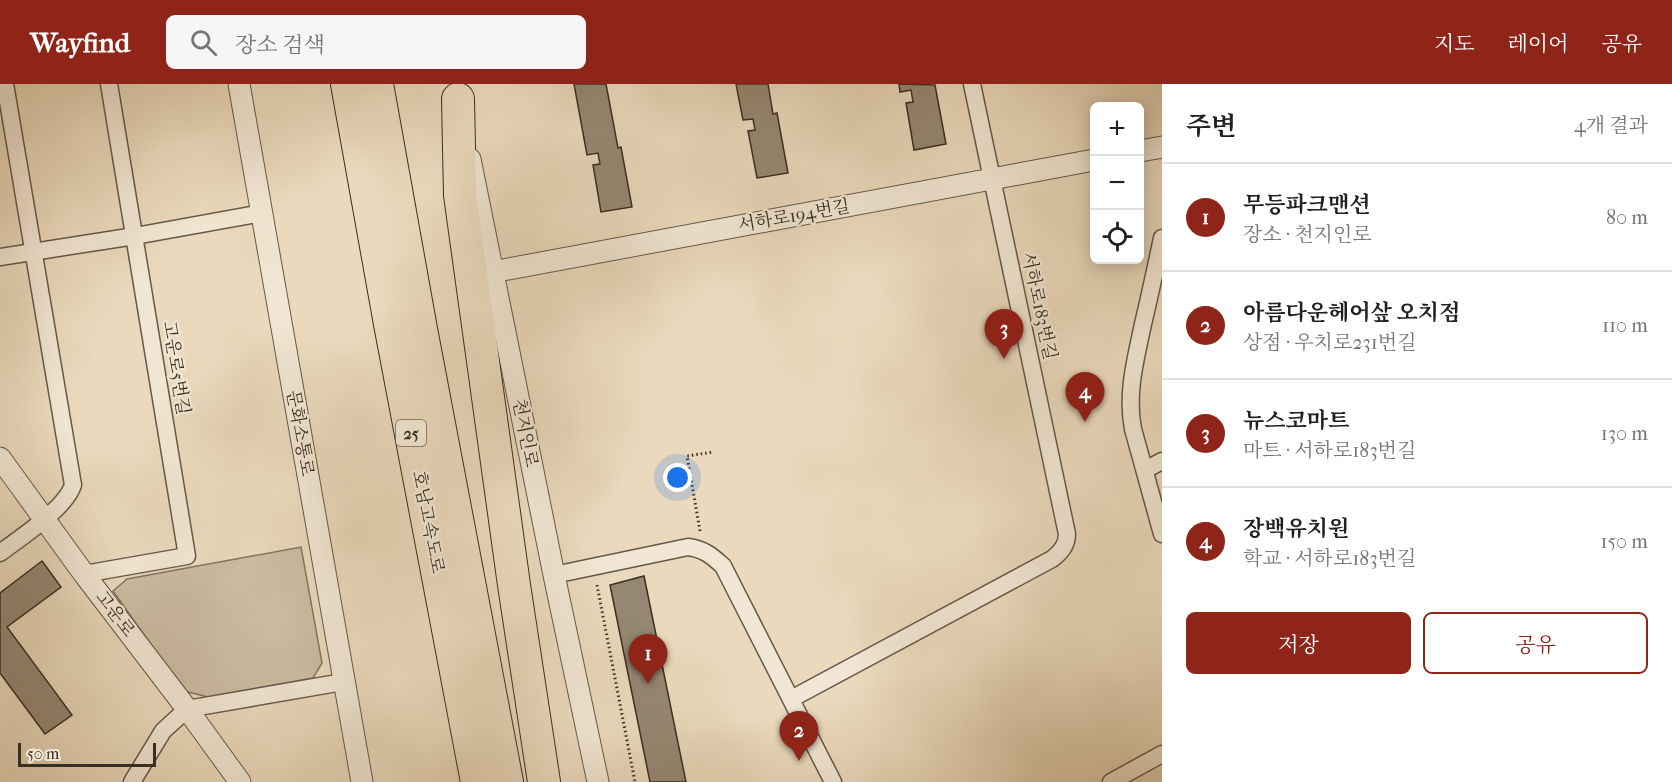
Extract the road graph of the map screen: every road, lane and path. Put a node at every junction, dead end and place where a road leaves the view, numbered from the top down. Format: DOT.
graph roads {
  1 [pos="5,84"];
  2 [pos="109,84"];
  3 [pos="239,84"];
  4 [pos="347,84"];
  5 [pos="377,84"];
  6 [pos="972,84"];
  7 [pos="457,91"];
  8 [pos="1162,147"];
  9 [pos="1144,150"];
  10 [pos="1090,161"];
  11 [pos="993,180"];
  12 [pos="262,213"];
  13 [pos="135,236"];
  14 [pos="1162,238"];
  15 [pos="34,252"];
  16 [pos="0,256"];
  17 [pos="492,272"];
  18 [pos="713,452"];
  19 [pos="0,458"];
  20 [pos="1162,461"];
  21 [pos="1145,470"];
  22 [pos="45,519"];
  23 [pos="1162,534"];
  24 [pos="704,551"];
  25 [pos="0,553"];
  26 [pos="84,574"];
  27 [pos="554,575"];
  28 [pos="597,585"];
  29 [pos="343,682"];
  30 [pos="791,699"];
  31 [pos="187,709"];
  32 [pos="1162,754"];
  33 [pos="132,782"];
  34 [pos="240,782"];
  35 [pos="362,782"];
  36 [pos="477,782"];
  37 [pos="507,782"];
  38 [pos="544,782"];
  39 [pos="598,782"];
  40 [pos="635,782"];
  41 [pos="833,782"];
  42 [pos="1111,782"];
  1 -- 15 [label="street"];
  2 -- 13 [label="street, 고운로5번길"];
  3 -- 12 [label="street, 문화소통로"];
  4 -- 36 [label="highway, 호남고속도로 / 25"];
  5 -- 37 [label="highway, 호남고속도로 / 25"];
  6 -- 11 [label="street, 서하로183번길"];
  7 -- 17 [label="street, 천지인로"];
  7 -- 38 [label="highway"];
  8 -- 9 [label="street"];
  10 -- 11 [label="street, 서하로194번길"];
  11 -- 17 [label="street, 서하로194번길"];
  11 -- 30 [label="street, 서하로183번길"];
  12 -- 13 [label="street"];
  12 -- 29 [label="street, 문화소통로"];
  13 -- 15 [label="street"];
  13 -- 26 [label="street, 고운로5번길"];
  14 -- 21 [label="street"];
  15 -- 16 [label="street"];
  15 -- 22 [label="street"];
  17 -- 27 [label="street, 천지인로"];
  18 -- 24 [label="path"];
  19 -- 22 [label="street, 고운로"];
  20 -- 21 [label="street"];
  21 -- 23 [label="street"];
  22 -- 25 [label="street"];
  22 -- 26 [label="street, 고운로"];
  24 -- 27 [label="street"];
  24 -- 30 [label="street"];
  26 -- 31 [label="street, 고운로"];
  27 -- 39 [label="street, 천지인로"];
  28 -- 40 [label="path"];
  29 -- 31 [label="street"];
  29 -- 35 [label="street, 문화소통로"];
  30 -- 41 [label="street"];
  31 -- 33 [label="street"];
  31 -- 34 [label="street, 고운로"];
  32 -- 42 [label="street"];
}
